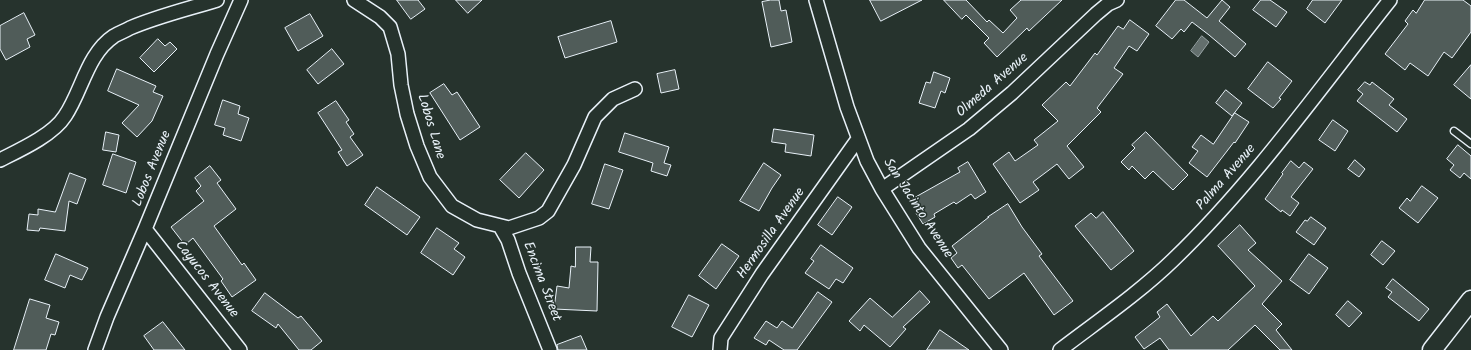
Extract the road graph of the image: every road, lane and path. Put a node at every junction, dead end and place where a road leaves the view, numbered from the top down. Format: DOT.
graph roads {
  1 [pos="217,0"];
  2 [pos="241,0"];
  3 [pos="354,0"];
  4 [pos="816,0"];
  5 [pos="1117,0"];
  6 [pos="1390,0"];
  7 [pos="635,89"];
  8 [pos="1454,131"];
  9 [pos="858,139"];
  10 [pos="1471,144"];
  11 [pos="0,160"];
  12 [pos="882,189"];
  13 [pos="500,226"];
  14 [pos="145,229"];
  15 [pos="1471,300"];
  16 [pos="95,350"];
  17 [pos="240,350"];
  18 [pos="550,350"];
  19 [pos="720,350"];
  20 [pos="1001,350"];
  21 [pos="1060,350"];
  22 [pos="1432,350"];
  1 -- 11 [label="street"];
  2 -- 14 [label="street, Lobos Avenue"];
  3 -- 13 [label="street, Lobos Lane"];
  4 -- 9 [label="street, San Jacinto Avenue"];
  5 -- 12 [label="street, Olmeda Avenue"];
  6 -- 21 [label="street, Palma Avenue"];
  7 -- 13 [label="street, Lobos Lane"];
  8 -- 10 [label="lane"];
  9 -- 12 [label="street, San Jacinto Avenue"];
  9 -- 19 [label="street, Hermosilla Avenue"];
  12 -- 20 [label="street, San Jacinto Avenue"];
  13 -- 18 [label="street, Encima Street"];
  14 -- 16 [label="street, Lobos Avenue"];
  14 -- 17 [label="street, Cayucos Avenue"];
  15 -- 22 [label="main road"];
}
